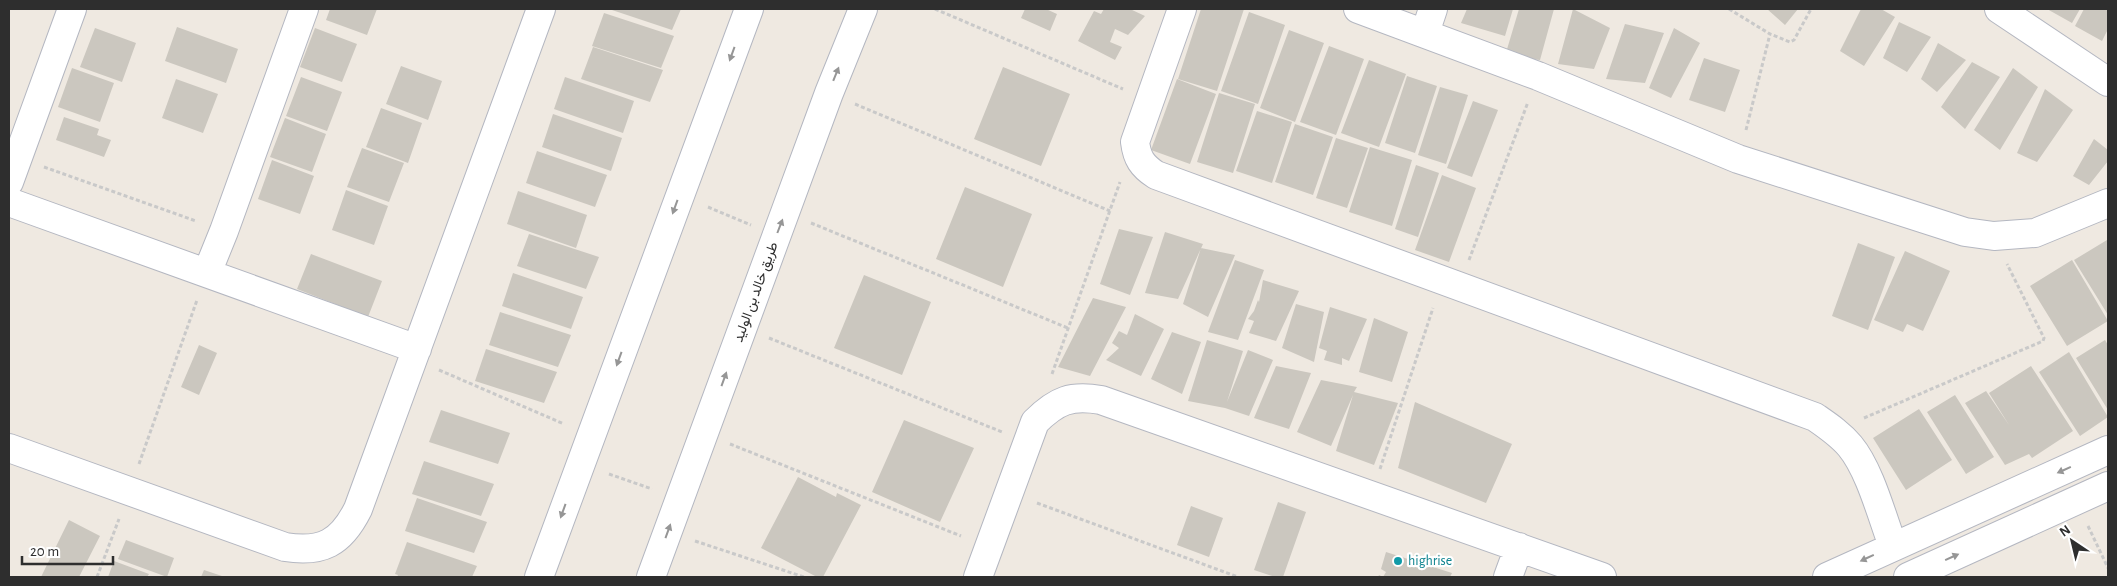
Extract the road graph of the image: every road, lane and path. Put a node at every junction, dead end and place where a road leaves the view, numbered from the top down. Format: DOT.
graph roads {
  1 [pos="72,9"];
  2 [pos="304,9"];
  3 [pos="541,9"];
  4 [pos="749,9"];
  5 [pos="863,9"];
  6 [pos="935,9"];
  7 [pos="1182,9"];
  8 [pos="1358,9"];
  9 [pos="1729,9"];
  10 [pos="1811,9"];
  11 [pos="1999,9"];
  12 [pos="1429,21"];
  13 [pos="1770,34"];
  14 [pos="1538,76"];
  15 [pos="2108,82"];
  16 [pos="829,93"];
  17 [pos="1150,100"];
  18 [pos="1135,142"];
  19 [pos="1738,159"];
  20 [pos="13,170"];
  21 [pos="680,195"];
  22 [pos="9,202"];
  23 [pos="2108,202"];
  24 [pos="1110,211"];
  25 [pos="781,224"];
  26 [pos="224,231"];
  27 [pos="1994,236"];
  28 [pos="207,273"];
  29 [pos="1451,284"];
  30 [pos="743,328"];
  31 [pos="1068,328"];
  32 [pos="415,354"];
  33 [pos="1051,375"];
  34 [pos="1834,430"];
  35 [pos="704,433"];
  36 [pos="590,436"];
  37 [pos="1027,442"];
  38 [pos="9,448"];
  39 [pos="2108,450"];
  40 [pos="580,463"];
  41 [pos="2108,486"];
  42 [pos="130,491"];
  43 [pos="1008,493"];
  44 [pos="1371,495"];
  45 [pos="680,499"];
  46 [pos="2075,501"];
  47 [pos="668,532"];
  48 [pos="1893,546"];
  49 [pos="989,547"];
  50 [pos="1519,548"];
  51 [pos="2108,568"];
  52 [pos="97,577"];
  53 [pos="539,577"];
  54 [pos="651,577"];
  55 [pos="804,577"];
  56 [pos="978,577"];
  57 [pos="1238,577"];
  58 [pos="1508,577"];
  59 [pos="1602,577"];
  60 [pos="1826,577"];
  61 [pos="1908,577"];
  1 -- 20 [label="street"];
  2 -- 26 [label="street"];
  3 -- 32 [label="street"];
  4 -- 21 [label="street, one-way"];
  16 -- 5 [label="street, طريق خالد بن الوليد, one-way"];
  6 -- 17 [label="path"];
  7 -- 17 [label="street"];
  8 -- 12 [label="street"];
  9 -- 13 [label="path"];
  10 -- 13 [label="path"];
  11 -- 15 [label="street"];
  12 -- 14 [label="street"];
  13 -- 19 [label="path"];
  14 -- 19 [label="street"];
  14 -- 29 [label="path"];
  16 -- 24 [label="path"];
  16 -- 25 [label="street, طريق خالد بن الوليد"];
  17 -- 18 [label="street"];
  18 -- 24 [label="path"];
  18 -- 29 [label="street"];
  19 -- 27 [label="street"];
  20 -- 26 [label="path"];
  21 -- 25 [label="path"];
  21 -- 36 [label="street, one-way"];
  22 -- 28 [label="street"];
  23 -- 27 [label="street"];
  24 -- 31 [label="path"];
  25 -- 30 [label="street, طريق خالد بن الوليد"];
  25 -- 31 [label="path"];
  26 -- 28 [label="street"];
  27 -- 34 [label="path"];
  28 -- 32 [label="street"];
  28 -- 42 [label="path"];
  29 -- 34 [label="street"];
  29 -- 44 [label="path"];
  35 -- 30 [label="street, طريق خالد بن الوليد, one-way"];
  30 -- 37 [label="path"];
  31 -- 33 [label="path"];
  32 -- 36 [label="path"];
  32 -- 42 [label="street"];
  34 -- 48 [label="street"];
  35 -- 45 [label="street, طريق خالد بن الوليد"];
  35 -- 49 [label="path"];
  36 -- 40 [label="street"];
  37 -- 43 [label="street"];
  37 -- 44 [label="street"];
  38 -- 42 [label="street"];
  39 -- 48 [label="street, one-way"];
  40 -- 45 [label="path"];
  40 -- 53 [label="street, one-way"];
  41 -- 46 [label="street"];
  42 -- 52 [label="path"];
  43 -- 49 [label="street"];
  43 -- 57 [label="path"];
  44 -- 50 [label="street"];
  47 -- 45 [label="street, طريق خالد بن الوليد, one-way"];
  46 -- 51 [label="path"];
  61 -- 46 [label="street, one-way"];
  47 -- 54 [label="street, طريق خالد بن الوليد"];
  47 -- 55 [label="path"];
  48 -- 60 [label="street, one-way"];
  49 -- 56 [label="street"];
  50 -- 58 [label="street"];
  50 -- 59 [label="street"];
}
